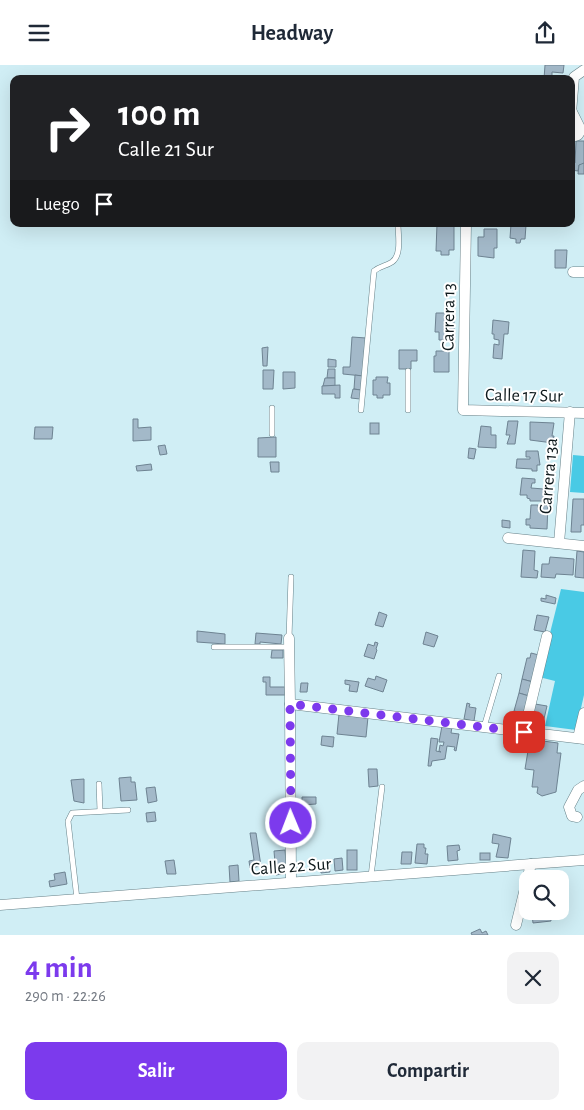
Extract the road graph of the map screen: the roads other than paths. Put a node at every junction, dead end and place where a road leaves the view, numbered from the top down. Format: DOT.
graph roads {
  1 [pos="575,119"];
  2 [pos="575,136"];
  3 [pos="398,227"];
  4 [pos="466,227"];
  5 [pos="573,272"];
  6 [pos="584,272"];
  7 [pos="408,371"];
  8 [pos="272,408"];
  9 [pos="361,410"];
  10 [pos="408,410"];
  11 [pos="463,410"];
  12 [pos="570,413"];
  13 [pos="584,413"];
  14 [pos="272,433"];
  15 [pos="508,538"];
  16 [pos="559,543"];
  17 [pos="584,546"];
  18 [pos="291,577"];
  19 [pos="547,635"];
  20 [pos="289,642"];
  21 [pos="214,647"];
  22 [pos="499,676"];
  23 [pos="290,704"];
  24 [pos="584,713"];
  25 [pos="484,727"];
  26 [pos="524,732"];
  27 [pos="581,738"];
  28 [pos="99,784"];
  29 [pos="584,786"];
  30 [pos="382,787"];
  31 [pos="128,810"];
  32 [pos="100,811"];
  33 [pos="577,817"];
  34 [pos="584,860"];
  35 [pos="530,864"];
  36 [pos="371,876"];
  37 [pos="291,882"];
  38 [pos="77,899"];
  39 [pos="0,905"];
  40 [pos="516,925"];
  1 -- 2 [label="street"];
  3 -- 9 [label="lane"];
  4 -- 11 [label="street, Carrera 13"];
  5 -- 6 [label="street"];
  7 -- 10 [label="lane"];
  8 -- 14 [label="lane"];
  11 -- 12 [label="street, Calle 17 Sur"];
  12 -- 13 [label="street, Calle 17 Sur"];
  12 -- 16 [label="street, Carrera 13a"];
  15 -- 16 [label="street"];
  16 -- 17 [label="street"];
  18 -- 20 [label="lane"];
  19 -- 26 [label="street"];
  20 -- 21 [label="lane"];
  20 -- 23 [label="street"];
  22 -- 25 [label="lane"];
  23 -- 25 [label="street"];
  23 -- 37 [label="street"];
  24 -- 27 [label="street"];
  25 -- 26 [label="street"];
  26 -- 27 [label="street"];
  28 -- 32 [label="lane"];
  29 -- 33 [label="street"];
  30 -- 36 [label="lane"];
  31 -- 32 [label="lane"];
  32 -- 38 [label="lane"];
  34 -- 35 [label="street, Calle 22 Sur"];
  35 -- 36 [label="street, Calle 22 Sur"];
  35 -- 40 [label="street"];
  36 -- 37 [label="street, Calle 22 Sur"];
  37 -- 38 [label="street, Calle 22 Sur"];
  38 -- 39 [label="street, Calle 22 Sur"];
}
